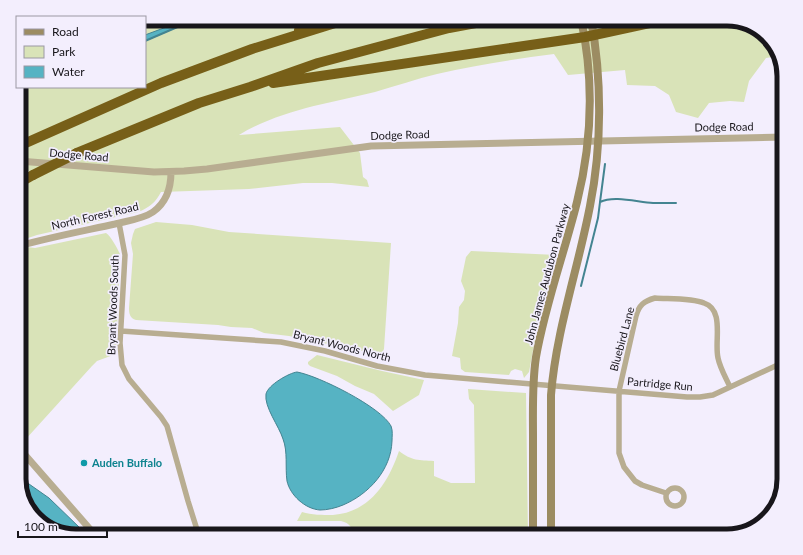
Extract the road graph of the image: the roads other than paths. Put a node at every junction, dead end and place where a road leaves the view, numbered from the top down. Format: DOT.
graph roads {
  1 [pos="306,26"];
  2 [pos="326,26"];
  3 [pos="460,26"];
  4 [pos="584,26"];
  5 [pos="590,26"];
  6 [pos="635,26"];
  7 [pos="589,36"];
  8 [pos="284,39"];
  9 [pos="250,87"];
  10 [pos="777,137"];
  11 [pos="588,141"];
  12 [pos="598,141"];
  13 [pos="26,143"];
  14 [pos="26,162"];
  15 [pos="171,172"];
  16 [pos="26,179"];
  17 [pos="119,223"];
  18 [pos="26,244"];
  19 [pos="121,331"];
  20 [pos="777,365"];
  21 [pos="533,384"];
  22 [pos="551,386"];
  23 [pos="730,387"];
  24 [pos="619,391"];
  25 [pos="26,456"];
  26 [pos="666,494"];
  27 [pos="90,529"];
  28 [pos="197,529"];
  29 [pos="533,529"];
  30 [pos="551,529"];
  1 -- 8 [label="highway"];
  2 -- 8 [label="highway"];
  3 -- 9 [label="highway"];
  4 -- 7 [label="main road, John James Audubon Parkway"];
  5 -- 7 [label="main road, John James Audubon Parkway"];
  6 -- 7 [label="highway"];
  7 -- 9 [label="highway"];
  7 -- 11 [label="main road, John James Audubon Parkway"];
  7 -- 12 [label="main road, John James Audubon Parkway"];
  8 -- 13 [label="highway"];
  9 -- 16 [label="highway, bridge"];
  10 -- 12 [label="street, Dodge Road"];
  11 -- 12 [label="street, Dodge Road"];
  11 -- 15 [label="street, Dodge Road"];
  11 -- 21 [label="main road, John James Audubon Parkway"];
  12 -- 22 [label="main road, John James Audubon Parkway"];
  14 -- 15 [label="street, Dodge Road"];
  15 -- 17 [label="street, North Forest Road"];
  17 -- 18 [label="street, North Forest Road"];
  17 -- 19 [label="street, Bryant Woods South"];
  19 -- 21 [label="street, Bryant Woods North"];
  19 -- 28 [label="street, Bryant Woods South"];
  20 -- 23 [label="street, Partridge Run"];
  21 -- 22 [label="street, Bryant Woods North"];
  21 -- 29 [label="main road, John James Audubon Parkway"];
  22 -- 24 [label="street, Partridge Run"];
  22 -- 30 [label="main road, John James Audubon Parkway"];
  23 -- 24 [label="street, Partridge Run"];
  23 -- 24 [label="street, Bluebird Lane"];
  24 -- 26 [label="street, Bluebird Lane"];
  25 -- 27 [label="street"];
}
